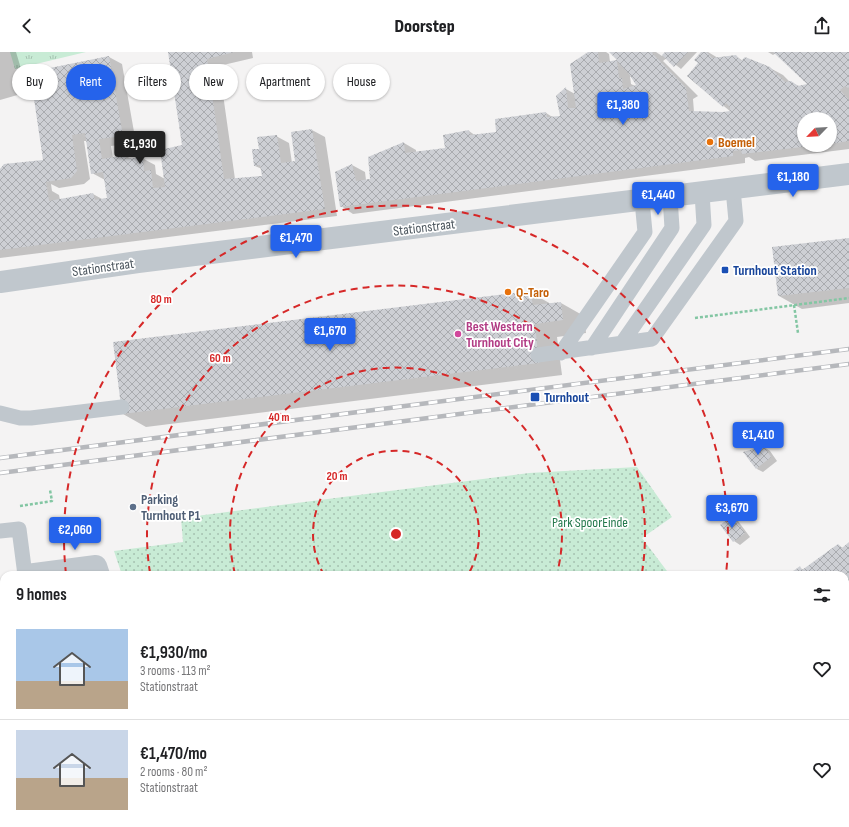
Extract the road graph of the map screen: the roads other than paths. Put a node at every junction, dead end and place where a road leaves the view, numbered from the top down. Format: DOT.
graph roads {
  1 [pos="849,174"];
  2 [pos="733,189"];
  3 [pos="702,193"];
  4 [pos="670,197"];
  5 [pos="642,201"];
  6 [pos="0,282"];
  7 [pos="622,343"];
  8 [pos="592,348"];
  9 [pos="561,353"];
  10 [pos="538,355"];
  11 [pos="122,407"];
  12 [pos="0,413"];
  13 [pos="5,530"];
  14 [pos="25,571"];
  15 [pos="57,571"];
  16 [pos="98,571"];
  1 -- 2 [label="street, Stationstraat"];
  2 -- 3 [label="street, Stationstraat"];
  2 -- 7 [label="lane"];
  3 -- 4 [label="street, Stationstraat"];
  3 -- 7 [label="lane"];
  4 -- 5 [label="street, Stationstraat"];
  4 -- 8 [label="lane"];
  5 -- 6 [label="street, Stationstraat"];
  5 -- 9 [label="lane"];
  7 -- 8 [label="lane"];
  8 -- 9 [label="lane"];
  9 -- 10 [label="lane"];
  11 -- 12 [label="lane"];
  13 -- 14 [label="lane"];
  15 -- 16 [label="street"];
}
